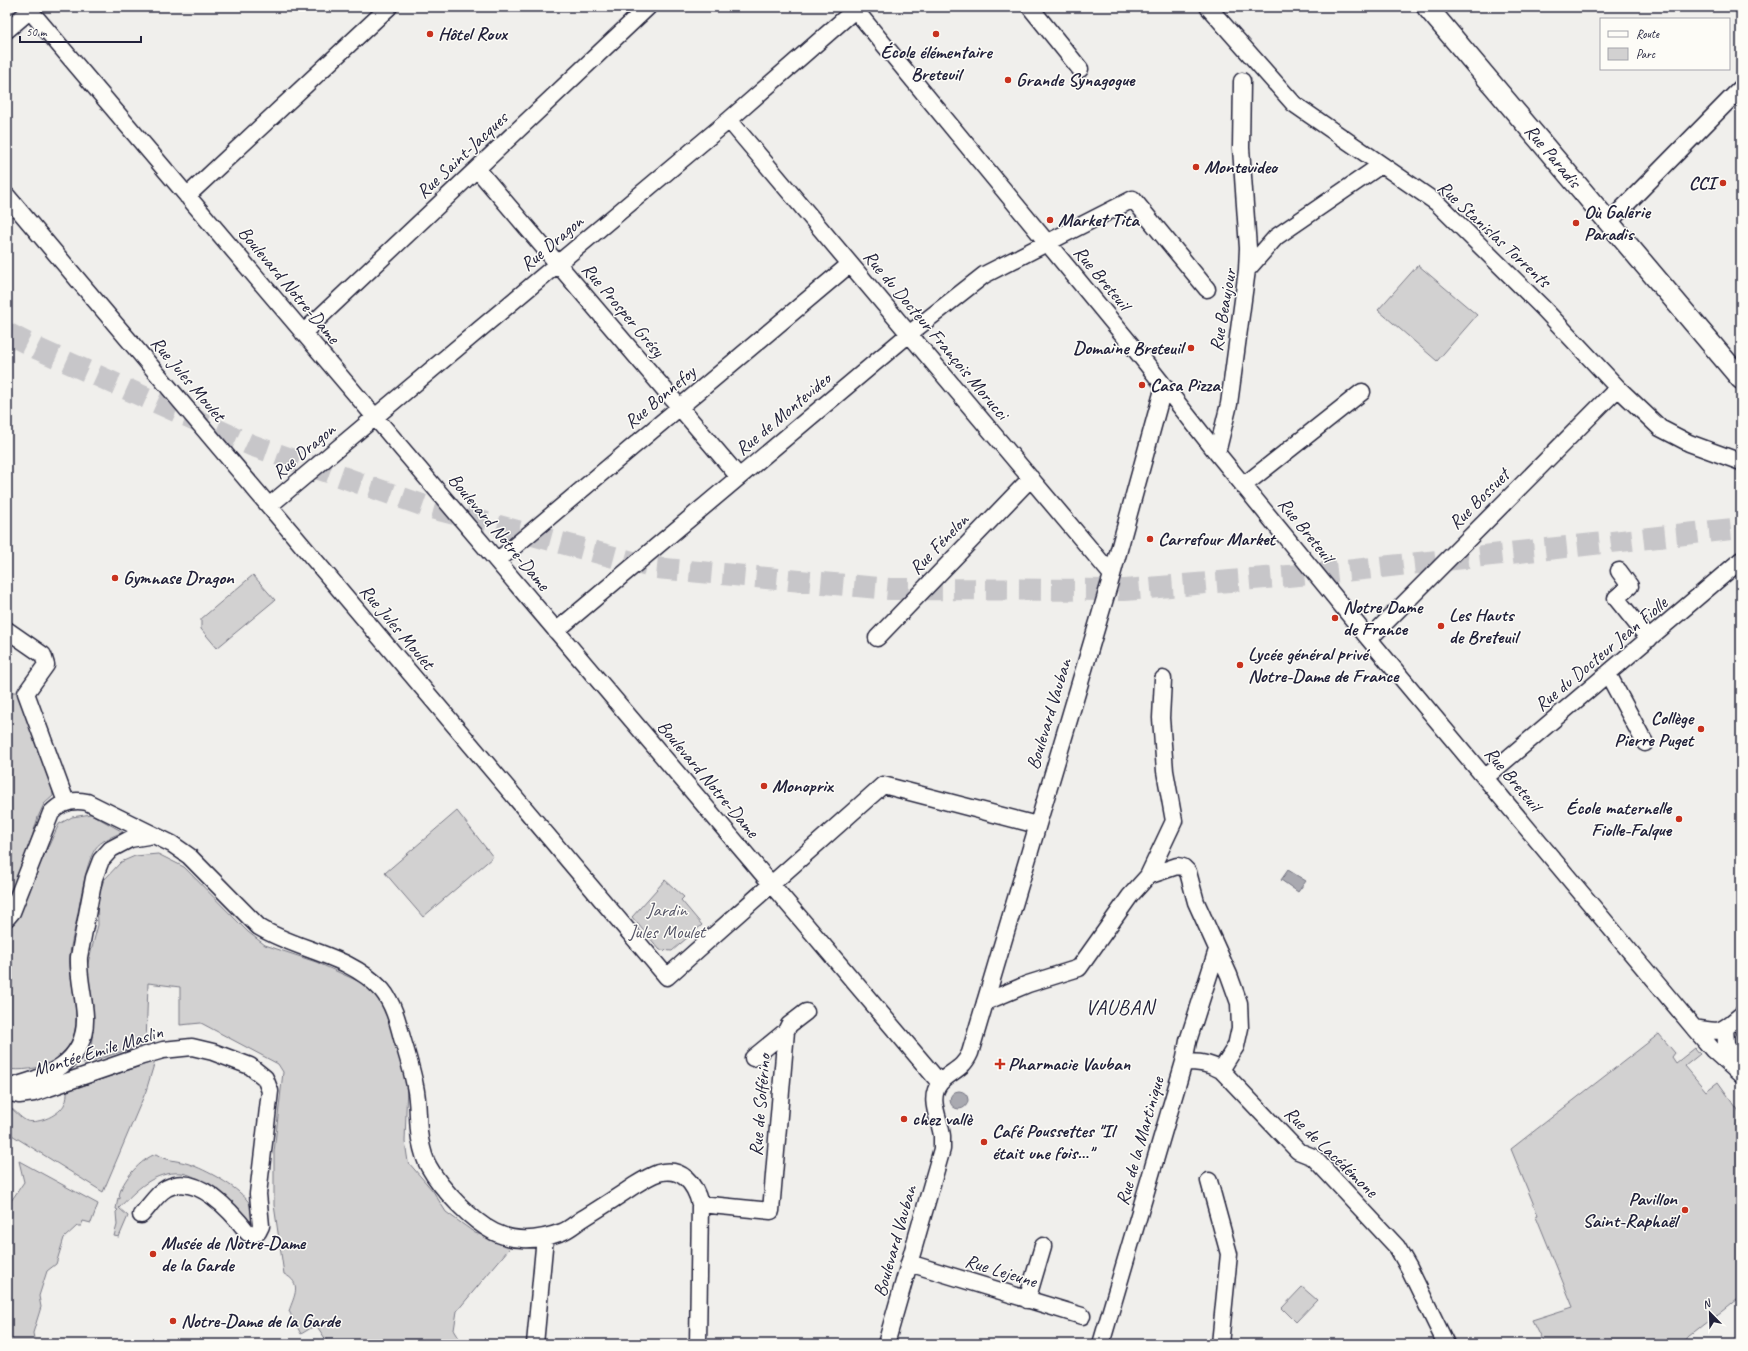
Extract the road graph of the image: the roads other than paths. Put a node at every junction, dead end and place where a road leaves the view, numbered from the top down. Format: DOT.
graph roads {
  1 [pos="389,7"];
  2 [pos="648,7"];
  3 [pos="1030,7"];
  4 [pos="1208,7"];
  5 [pos="1427,7"];
  6 [pos="30,8"];
  7 [pos="855,8"];
  8 [pos="7,30"];
  9 [pos="1080,69"];
  10 [pos="1242,80"];
  11 [pos="1741,88"];
  12 [pos="729,120"];
  13 [pos="1381,165"];
  14 [pos="477,169"];
  15 [pos="7,196"];
  16 [pos="187,196"];
  17 [pos="1609,222"];
  18 [pos="1046,243"];
  19 [pos="558,264"];
  20 [pos="850,264"];
  21 [pos="1247,270"];
  22 [pos="1207,289"];
  23 [pos="303,333"];
  24 [pos="909,334"];
  25 [pos="1741,379"];
  26 [pos="1164,386"];
  27 [pos="1618,388"];
  28 [pos="1362,392"];
  29 [pos="679,407"];
  30 [pos="375,417"];
  31 [pos="1217,453"];
  32 [pos="1741,462"];
  33 [pos="739,477"];
  34 [pos="1031,478"];
  35 [pos="1243,486"];
  36 [pos="269,506"];
  37 [pos="1741,560"];
  38 [pos="497,561"];
  39 [pos="1619,571"];
  40 [pos="1112,575"];
  41 [pos="7,630"];
  42 [pos="556,631"];
  43 [pos="877,638"];
  44 [pos="1369,639"];
  45 [pos="1649,639"];
  46 [pos="1608,674"];
  47 [pos="1164,679"];
  48 [pos="1645,743"];
  49 [pos="1486,777"];
  50 [pos="66,802"];
  51 [pos="1037,825"];
  52 [pos="154,835"];
  53 [pos="1148,876"];
  54 [pos="771,884"];
  55 [pos="7,918"];
  56 [pos="1217,950"];
  57 [pos="985,1002"];
  58 [pos="806,1012"];
  59 [pos="1741,1015"];
  60 [pos="1694,1028"];
  61 [pos="1725,1028"];
  62 [pos="786,1031"];
  63 [pos="753,1058"];
  64 [pos="1184,1062"];
  65 [pos="1221,1070"];
  66 [pos="1739,1073"];
  67 [pos="940,1083"];
  68 [pos="7,1088"];
  69 [pos="7,1092"];
  70 [pos="1209,1181"];
  71 [pos="700,1204"];
  72 [pos="142,1215"];
  73 [pos="545,1237"];
  74 [pos="1043,1246"];
  75 [pos="909,1263"];
  76 [pos="1027,1300"];
  77 [pos="1082,1316"];
  78 [pos="535,1344"];
  79 [pos="698,1344"];
  80 [pos="886,1344"];
  81 [pos="1101,1344"];
  82 [pos="1220,1344"];
  83 [pos="1446,1344"];
  1 -- 16 [label="street"];
  2 -- 14 [label="street, Rue Saint-Jacques"];
  3 -- 9 [label="street"];
  4 -- 13 [label="street, Rue Stanislas Torrents"];
  5 -- 17 [label="main road, Rue Paradis"];
  6 -- 8 [label="street"];
  6 -- 16 [label="street, Boulevard Notre-Dame"];
  7 -- 12 [label="street, Rue Dragon"];
  7 -- 18 [label="street, Rue Breteuil"];
  10 -- 21 [label="street"];
  11 -- 17 [label="street"];
  12 -- 19 [label="street, Rue Dragon"];
  12 -- 20 [label="street, Rue du Docteur François Morucci"];
  13 -- 21 [label="street, Rue Beaujour"];
  13 -- 27 [label="street, Rue Stanislas Torrents"];
  14 -- 19 [label="street, Rue Prosper Grésy"];
  14 -- 23 [label="street, Rue Saint-Jacques"];
  15 -- 36 [label="street, Rue Jules Moulet"];
  16 -- 23 [label="street, Boulevard Notre-Dame"];
  17 -- 25 [label="main road, Rue Paradis"];
  18 -- 22 [label="street, Rue de Montevideo"];
  18 -- 24 [label="street, Rue de Montevideo"];
  18 -- 26 [label="street, Rue Breteuil"];
  19 -- 29 [label="street, Rue Prosper Grésy"];
  19 -- 30 [label="street, Rue Dragon"];
  20 -- 24 [label="street, Rue du Docteur François Morucci"];
  20 -- 29 [label="street, Rue Bonnefoy"];
  21 -- 31 [label="street, Rue Beaujour"];
  23 -- 30 [label="street, Boulevard Notre-Dame"];
  24 -- 33 [label="street, Rue de Montevideo"];
  24 -- 34 [label="street, Rue du Docteur François Morucci"];
  26 -- 31 [label="street, Rue Breteuil"];
  26 -- 40 [label="street, Boulevard Vauban"];
  27 -- 32 [label="street, Rue Stanislas Torrents"];
  27 -- 44 [label="street, Rue Bossuet"];
  28 -- 35 [label="street"];
  29 -- 33 [label="street, Rue Prosper Grésy"];
  29 -- 38 [label="street, Rue Bonnefoy"];
  30 -- 36 [label="street, Rue Dragon"];
  30 -- 38 [label="street, Boulevard Notre-Dame"];
  31 -- 35 [label="street, Rue Breteuil"];
  33 -- 42 [label="street, Rue de Montevideo"];
  34 -- 40 [label="street, Rue du Docteur François Morucci"];
  34 -- 43 [label="street, Rue Fénelon"];
  35 -- 44 [label="street, Rue Breteuil"];
  36 -- 54 [label="street, Rue Jules Moulet"];
  37 -- 45 [label="street, Rue du Docteur Jean Fiolle"];
  38 -- 42 [label="street, Boulevard Notre-Dame"];
  39 -- 45 [label="street"];
  40 -- 51 [label="street, Boulevard Vauban"];
  41 -- 50 [label="street"];
  42 -- 54 [label="street, Boulevard Notre-Dame"];
  44 -- 49 [label="street, Rue Breteuil"];
  45 -- 46 [label="street, Rue du Docteur Jean Fiolle"];
  46 -- 48 [label="street"];
  46 -- 49 [label="street, Rue du Docteur Jean Fiolle"];
  47 -- 53 [label="street"];
  49 -- 60 [label="street, Rue Breteuil"];
  50 -- 52 [label="street"];
  50 -- 55 [label="street"];
  51 -- 54 [label="street"];
  51 -- 57 [label="street, Boulevard Vauban"];
  52 -- 68 [label="street"];
  52 -- 73 [label="street"];
  53 -- 56 [label="street"];
  53 -- 57 [label="street"];
  54 -- 67 [label="street, Boulevard Notre-Dame"];
  56 -- 64 [label="street, Rue de la Martinique"];
  56 -- 65 [label="street"];
  57 -- 67 [label="street, Boulevard Vauban"];
  58 -- 62 [label="street, Rue de Solférino"];
  59 -- 61 [label="street"];
  60 -- 61 [label="street"];
  60 -- 66 [label="street, Rue Breteuil"];
  61 -- 66 [label="street, Rue Breteuil"];
  62 -- 63 [label="street"];
  62 -- 71 [label="street, Rue de Solférino"];
  64 -- 65 [label="street, Rue de Lacédémone"];
  64 -- 81 [label="street, Rue de la Martinique"];
  65 -- 83 [label="street, Rue de Lacédémone"];
  67 -- 75 [label="street, Boulevard Vauban"];
  69 -- 72 [label="street, Montée Emile Maslin"];
  70 -- 82 [label="street"];
  71 -- 73 [label="street"];
  71 -- 79 [label="street"];
  73 -- 78 [label="street"];
  74 -- 76 [label="street"];
  75 -- 76 [label="street, Rue Lejeune"];
  75 -- 80 [label="street, Boulevard Vauban"];
  76 -- 77 [label="street, Rue Lejeune"];
}
